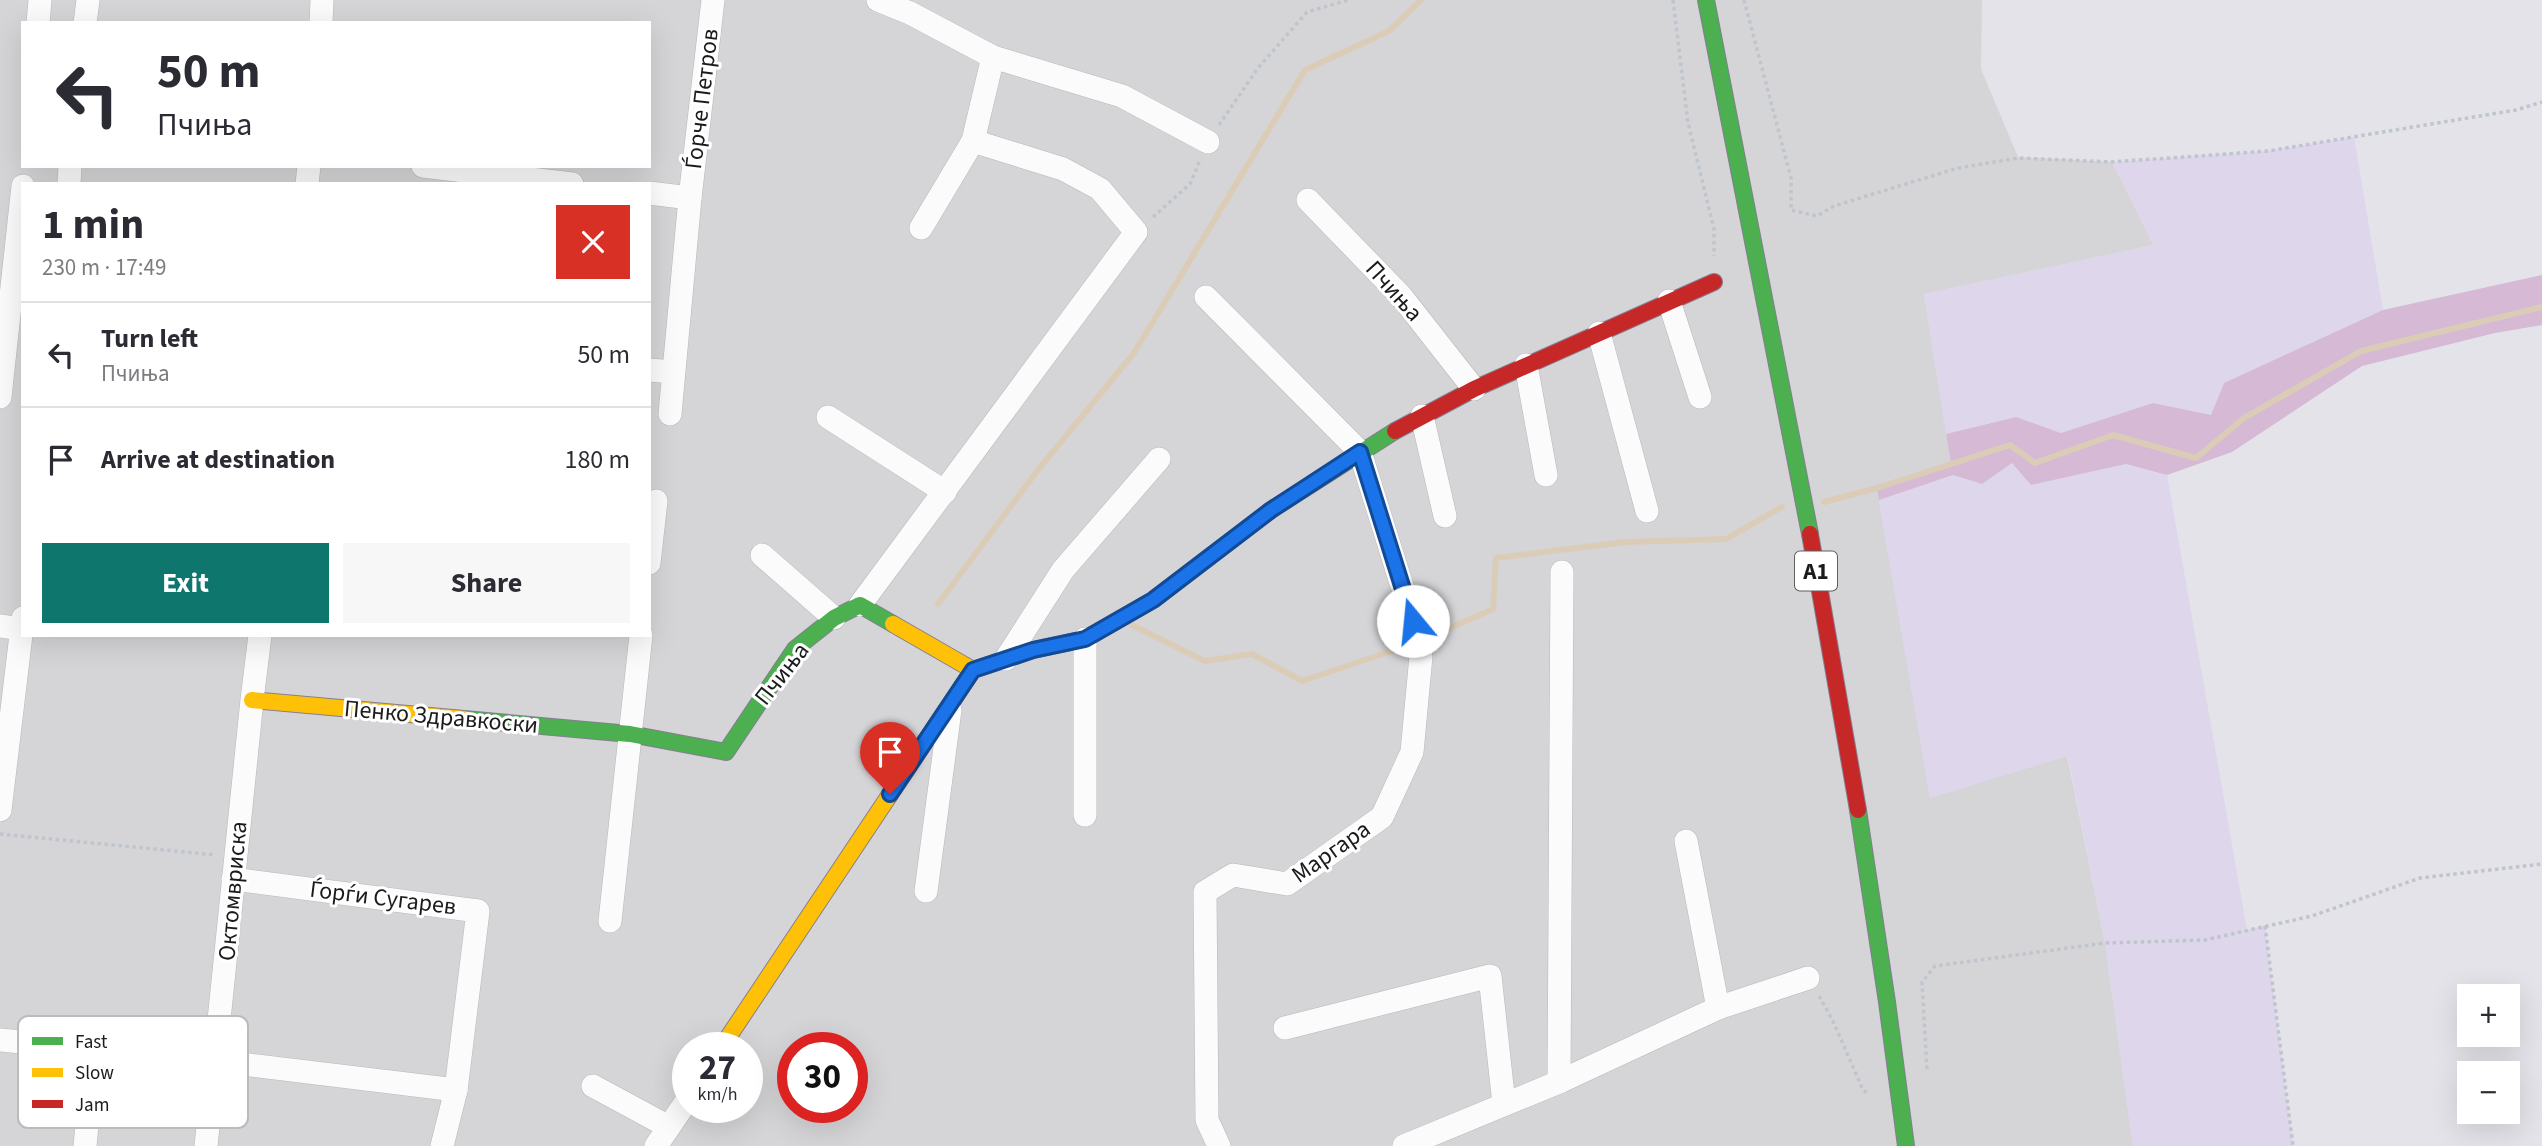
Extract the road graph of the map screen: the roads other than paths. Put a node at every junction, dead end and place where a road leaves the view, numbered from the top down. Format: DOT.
graph roads {
  1 [pos="40,0"];
  2 [pos="88,0"];
  3 [pos="322,0"];
  4 [pos="713,0"];
  5 [pos="877,0"];
  6 [pos="1706,0"];
  7 [pos="38,21"];
  8 [pos="85,21"];
  9 [pos="321,21"];
  10 [pos="993,57"];
  11 [pos="972,141"];
  12 [pos="1208,142"];
  13 [pos="440,168"];
  14 [pos="555,182"];
  15 [pos="651,193"];
  16 [pos="690,198"];
  17 [pos="1308,200"];
  18 [pos="21,201"];
  19 [pos="921,228"];
  20 [pos="1714,282"];
  21 [pos="9,294"];
  22 [pos="1206,297"];
  23 [pos="1669,301"];
  24 [pos="1599,333"];
  25 [pos="1526,365"];
  26 [pos="651,370"];
  27 [pos="673,372"];
  28 [pos="1474,389"];
  29 [pos="0,397"];
  30 [pos="1700,397"];
  31 [pos="670,414"];
  32 [pos="1422,416"];
  33 [pos="828,417"];
  34 [pos="1360,452"];
  35 [pos="1159,459"];
  36 [pos="1546,475"];
  37 [pos="945,492"];
  38 [pos="656,500"];
  39 [pos="1647,511"];
  40 [pos="1445,516"];
  41 [pos="651,547"];
  42 [pos="762,555"];
  43 [pos="1562,572"];
  44 [pos="860,605"];
  45 [pos="834,618"];
  46 [pos="1413,621"];
  47 [pos="15,624"];
  48 [pos="260,637"];
  49 [pos="641,637"];
  50 [pos="1085,639"];
  51 [pos="1422,656"];
  52 [pos="1006,659"];
  53 [pos="973,670"];
  54 [pos="252,700"];
  55 [pos="951,702"];
  56 [pos="630,734"];
  57 [pos="0,810"];
  58 [pos="1085,815"];
  59 [pos="1686,841"];
  60 [pos="234,868"];
  61 [pos="926,891"];
  62 [pos="610,921"];
  63 [pos="1808,978"];
  64 [pos="1718,1008"];
  65 [pos="221,1016"];
  66 [pos="1285,1028"];
  67 [pos="732,1032"];
  68 [pos="0,1040"];
  69 [pos="18,1042"];
  70 [pos="248,1065"];
  71 [pos="1559,1082"];
  72 [pos="593,1086"];
  73 [pos="456,1090"];
  74 [pos="1504,1104"];
  75 [pos="672,1123"];
  76 [pos="669,1127"];
  77 [pos="87,1128"];
  78 [pos="208,1128"];
  79 [pos="1427,1141"];
  80 [pos="85,1146"];
  81 [pos="206,1146"];
  82 [pos="443,1146"];
  83 [pos="656,1146"];
  84 [pos="1219,1146"];
  85 [pos="1404,1146"];
  86 [pos="1906,1146"];
  1 -- 7 [label="street"];
  2 -- 8 [label="street"];
  3 -- 9 [label="street"];
  4 -- 16 [label="street, Ѓорче Петров"];
  5 -- 10 [label="street"];
  6 -- 86 [label="street, A1"];
  10 -- 11 [label="street"];
  10 -- 12 [label="street"];
  11 -- 19 [label="street"];
  11 -- 37 [label="street"];
  13 -- 14 [label="street"];
  15 -- 16 [label="street, Ѓорче Петров"];
  16 -- 27 [label="street, Ѓорче Петров"];
  17 -- 28 [label="street, Пчиња"];
  18 -- 21 [label="street"];
  20 -- 23 [label="street"];
  21 -- 29 [label="street"];
  22 -- 34 [label="street"];
  23 -- 24 [label="street"];
  23 -- 30 [label="street"];
  24 -- 25 [label="street"];
  24 -- 39 [label="street"];
  25 -- 28 [label="street"];
  25 -- 36 [label="street"];
  26 -- 27 [label="street"];
  27 -- 31 [label="street, Ѓорче Петров"];
  28 -- 32 [label="street"];
  32 -- 34 [label="street"];
  32 -- 40 [label="street"];
  33 -- 37 [label="street"];
  34 -- 46 [label="street"];
  34 -- 50 [label="street"];
  35 -- 52 [label="street"];
  37 -- 44 [label="street"];
  38 -- 41 [label="street"];
  42 -- 45 [label="street"];
  43 -- 71 [label="street"];
  44 -- 45 [label="street, Пчиња"];
  44 -- 53 [label="street"];
  45 -- 56 [label="street, Пчиња"];
  47 -- 57 [label="street"];
  48 -- 54 [label="street, Октомвриска"];
  49 -- 56 [label="street"];
  50 -- 52 [label="street"];
  50 -- 58 [label="street"];
  51 -- 84 [label="street, Маргара"];
  52 -- 53 [label="street"];
  53 -- 55 [label="street"];
  54 -- 56 [label="street, Пенко Здравкоски"];
  54 -- 60 [label="street, Октомвриска"];
  55 -- 61 [label="street"];
  55 -- 67 [label="street"];
  56 -- 62 [label="street"];
  59 -- 64 [label="street"];
  60 -- 65 [label="street, Октомвриска"];
  60 -- 73 [label="street, Ѓорѓи Сугарев"];
  63 -- 64 [label="street"];
  64 -- 71 [label="street"];
  66 -- 74 [label="street"];
  68 -- 69 [label="street"];
  70 -- 73 [label="street"];
  71 -- 74 [label="street"];
  72 -- 76 [label="street"];
  73 -- 82 [label="street, Ѓорѓи Сугарев"];
  74 -- 79 [label="street"];
  75 -- 76 [label="street"];
  76 -- 83 [label="street"];
  77 -- 80 [label="street"];
  78 -- 81 [label="street, Октомвриска"];
  79 -- 85 [label="street"];
}
